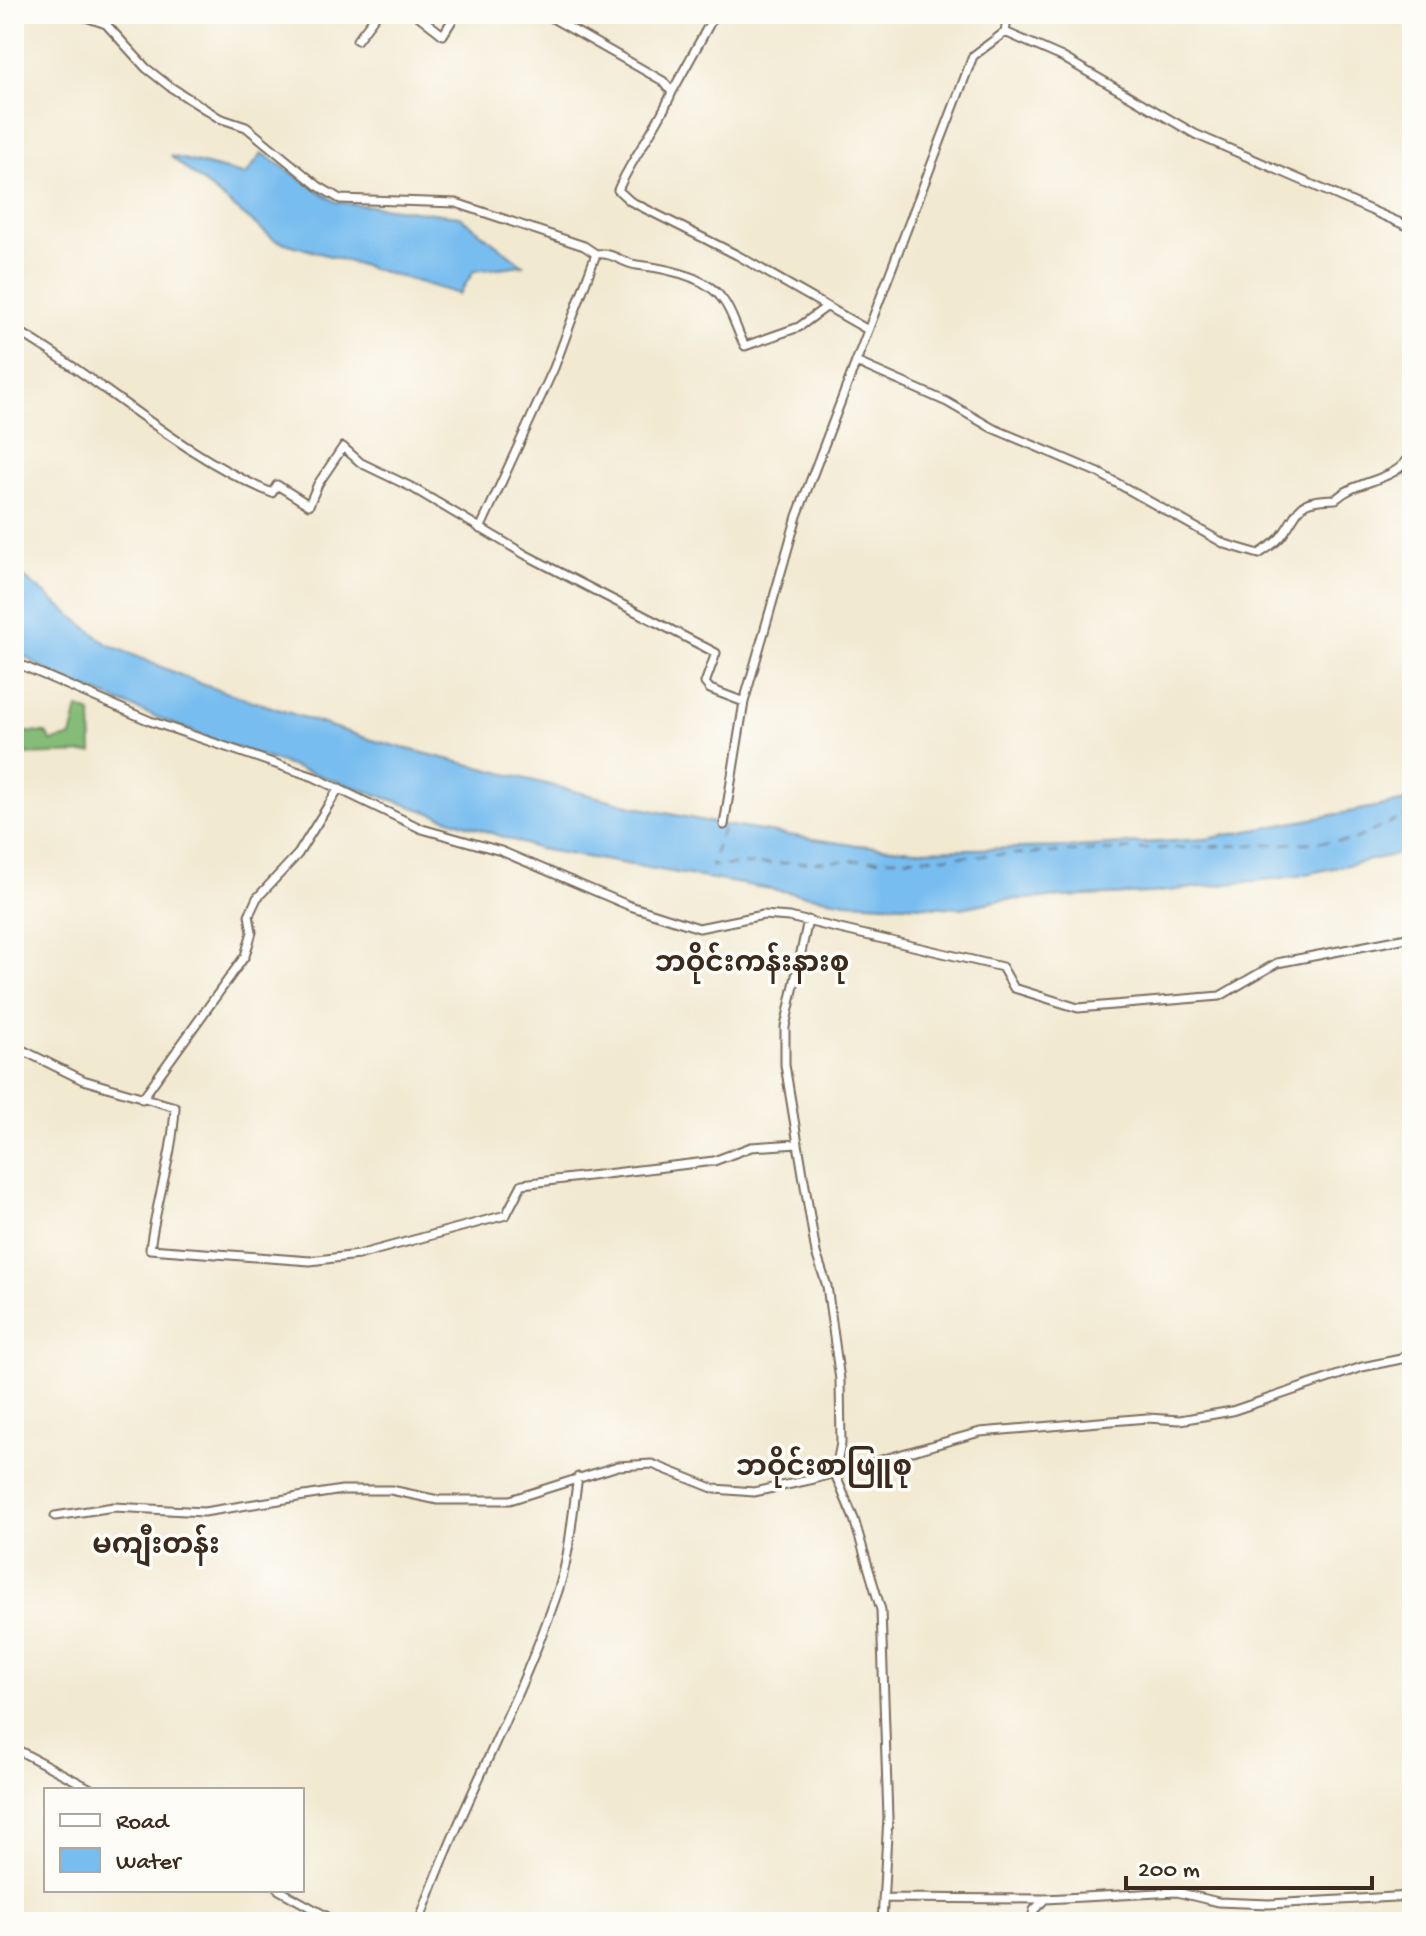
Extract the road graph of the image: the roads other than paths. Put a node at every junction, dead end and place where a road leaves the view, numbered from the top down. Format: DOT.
graph roads {
  1 [pos="77,14"];
  2 [pos="377,14"];
  3 [pos="416,14"];
  4 [pos="456,14"];
  5 [pos="545,14"];
  6 [pos="715,14"];
  7 [pos="1008,14"];
  8 [pos="1005,32"];
  9 [pos="357,40"];
  10 [pos="672,92"];
  11 [pos="1412,228"];
  12 [pos="596,254"];
  13 [pos="826,307"];
  14 [pos="868,330"];
  15 [pos="14,345"];
  16 [pos="856,362"];
  17 [pos="1412,453"];
  18 [pos="480,529"];
  19 [pos="14,662"];
  20 [pos="744,702"];
  21 [pos="339,788"];
  22 [pos="724,825"];
  23 [pos="808,920"];
  24 [pos="1412,937"];
  25 [pos="14,1046"];
  26 [pos="142,1099"];
  27 [pos="798,1144"];
  28 [pos="1412,1350"];
  29 [pos="835,1474"];
  30 [pos="578,1477"];
  31 [pos="55,1516"];
  32 [pos="14,1748"];
  33 [pos="89,1788"];
  34 [pos="283,1892"];
  35 [pos="1412,1896"];
  36 [pos="883,1898"];
  37 [pos="1045,1899"];
  38 [pos="337,1922"];
  39 [pos="419,1922"];
  40 [pos="882,1922"];
  41 [pos="1031,1922"];
  1 -- 12 [label="street"];
  2 -- 9 [label="street"];
  3 -- 4 [label="street"];
  5 -- 10 [label="street"];
  6 -- 10 [label="street"];
  7 -- 8 [label="street"];
  8 -- 11 [label="street"];
  8 -- 14 [label="street"];
  10 -- 13 [label="street"];
  12 -- 13 [label="street"];
  12 -- 18 [label="street"];
  13 -- 14 [label="street"];
  14 -- 16 [label="street"];
  15 -- 18 [label="street"];
  16 -- 17 [label="street"];
  16 -- 20 [label="street"];
  18 -- 20 [label="street"];
  19 -- 21 [label="street"];
  20 -- 22 [label="street"];
  21 -- 23 [label="street"];
  21 -- 26 [label="street"];
  23 -- 24 [label="street"];
  23 -- 27 [label="street"];
  25 -- 26 [label="street"];
  26 -- 27 [label="street"];
  27 -- 29 [label="street"];
  28 -- 29 [label="street"];
  29 -- 30 [label="street"];
  29 -- 36 [label="street"];
  30 -- 31 [label="street"];
  30 -- 39 [label="street"];
  32 -- 33 [label="street"];
  34 -- 38 [label="street"];
  35 -- 37 [label="street"];
  36 -- 37 [label="street"];
  36 -- 40 [label="street"];
  37 -- 41 [label="street"];
}
